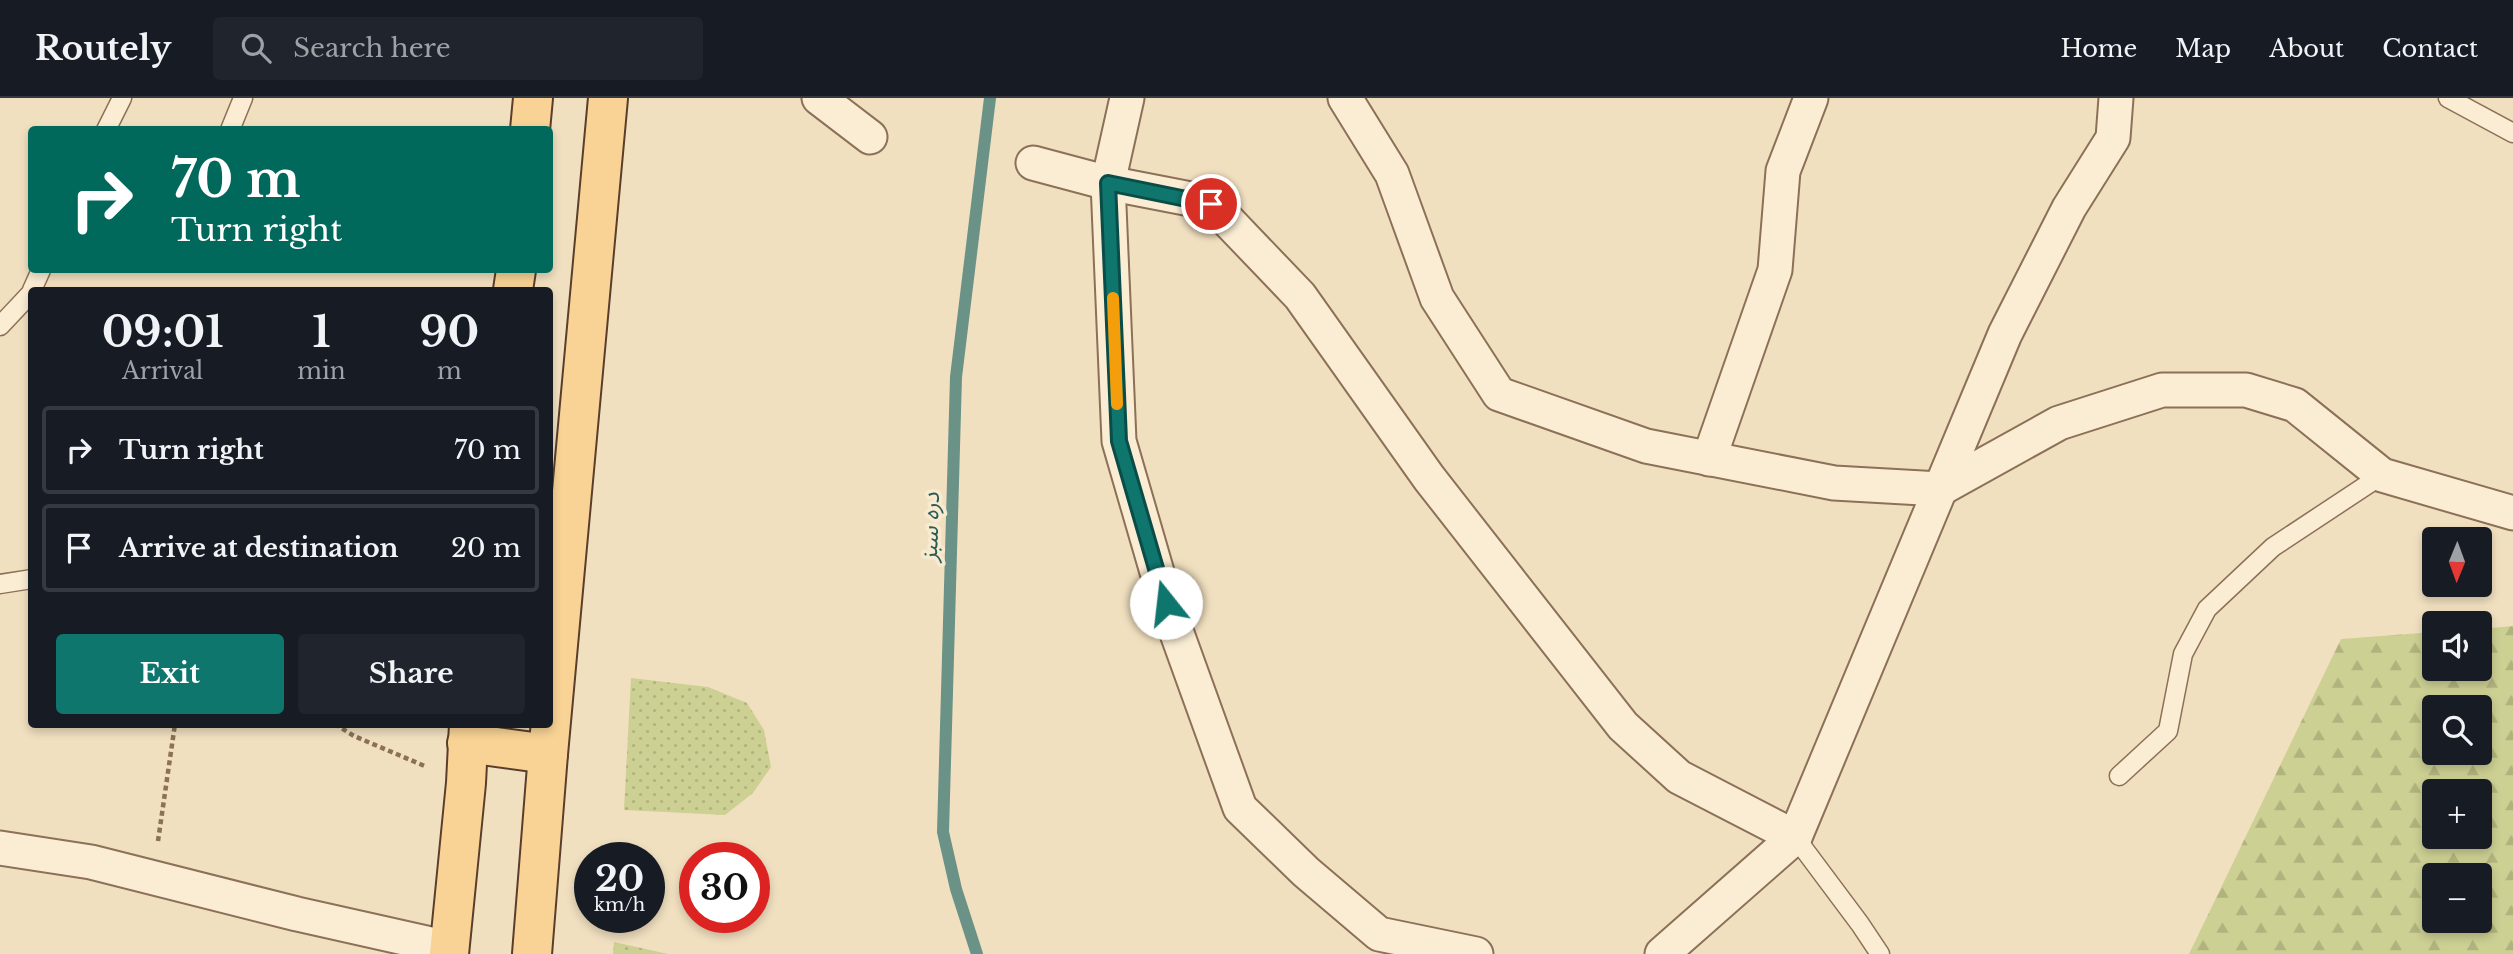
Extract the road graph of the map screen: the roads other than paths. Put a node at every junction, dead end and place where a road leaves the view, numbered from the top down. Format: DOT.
graph roads {
  1 [pos="122,98"];
  2 [pos="243,98"];
  3 [pos="533,98"];
  4 [pos="608,98"];
  5 [pos="819,98"];
  6 [pos="1127,98"];
  7 [pos="1345,98"];
  8 [pos="1811,98"];
  9 [pos="2116,98"];
  10 [pos="2448,98"];
  11 [pos="108,126"];
  12 [pos="232,126"];
  13 [pos="530,126"];
  14 [pos="2513,133"];
  15 [pos="870,137"];
  16 [pos="1033,163"];
  17 [pos="1108,183"];
  18 [pos="28,295"];
  19 [pos="0,326"];
  20 [pos="1709,459"];
  21 [pos="2382,475"];
  22 [pos="1940,489"];
  23 [pos="2513,513"];
  24 [pos="28,580"];
  25 [pos="0,584"];
  26 [pos="553,699"];
  27 [pos="550,728"];
  28 [pos="468,734"];
  29 [pos="548,754"];
  30 [pos="2119,776"];
  31 [pos="1795,837"];
  32 [pos="0,848"];
  33 [pos="449,951"];
  34 [pos="532,954"];
  35 [pos="1476,954"];
  36 [pos="1662,954"];
  37 [pos="1880,954"];
  1 -- 11 [label="lane"];
  2 -- 12 [label="lane"];
  3 -- 13 [label="main road"];
  4 -- 26 [label="main road"];
  5 -- 15 [label="street"];
  6 -- 17 [label="street"];
  7 -- 20 [label="street"];
  8 -- 20 [label="street"];
  9 -- 22 [label="street"];
  10 -- 14 [label="lane"];
  16 -- 17 [label="street"];
  17 -- 31 [label="street"];
  17 -- 35 [label="street"];
  18 -- 19 [label="lane"];
  20 -- 22 [label="street"];
  21 -- 22 [label="street"];
  21 -- 23 [label="street"];
  21 -- 30 [label="lane"];
  22 -- 31 [label="street"];
  24 -- 25 [label="lane"];
  27 -- 29 [label="main road"];
  28 -- 29 [label="main road"];
  28 -- 33 [label="main road"];
  29 -- 34 [label="main road"];
  31 -- 36 [label="street"];
  31 -- 37 [label="lane"];
  32 -- 33 [label="street"];
}
